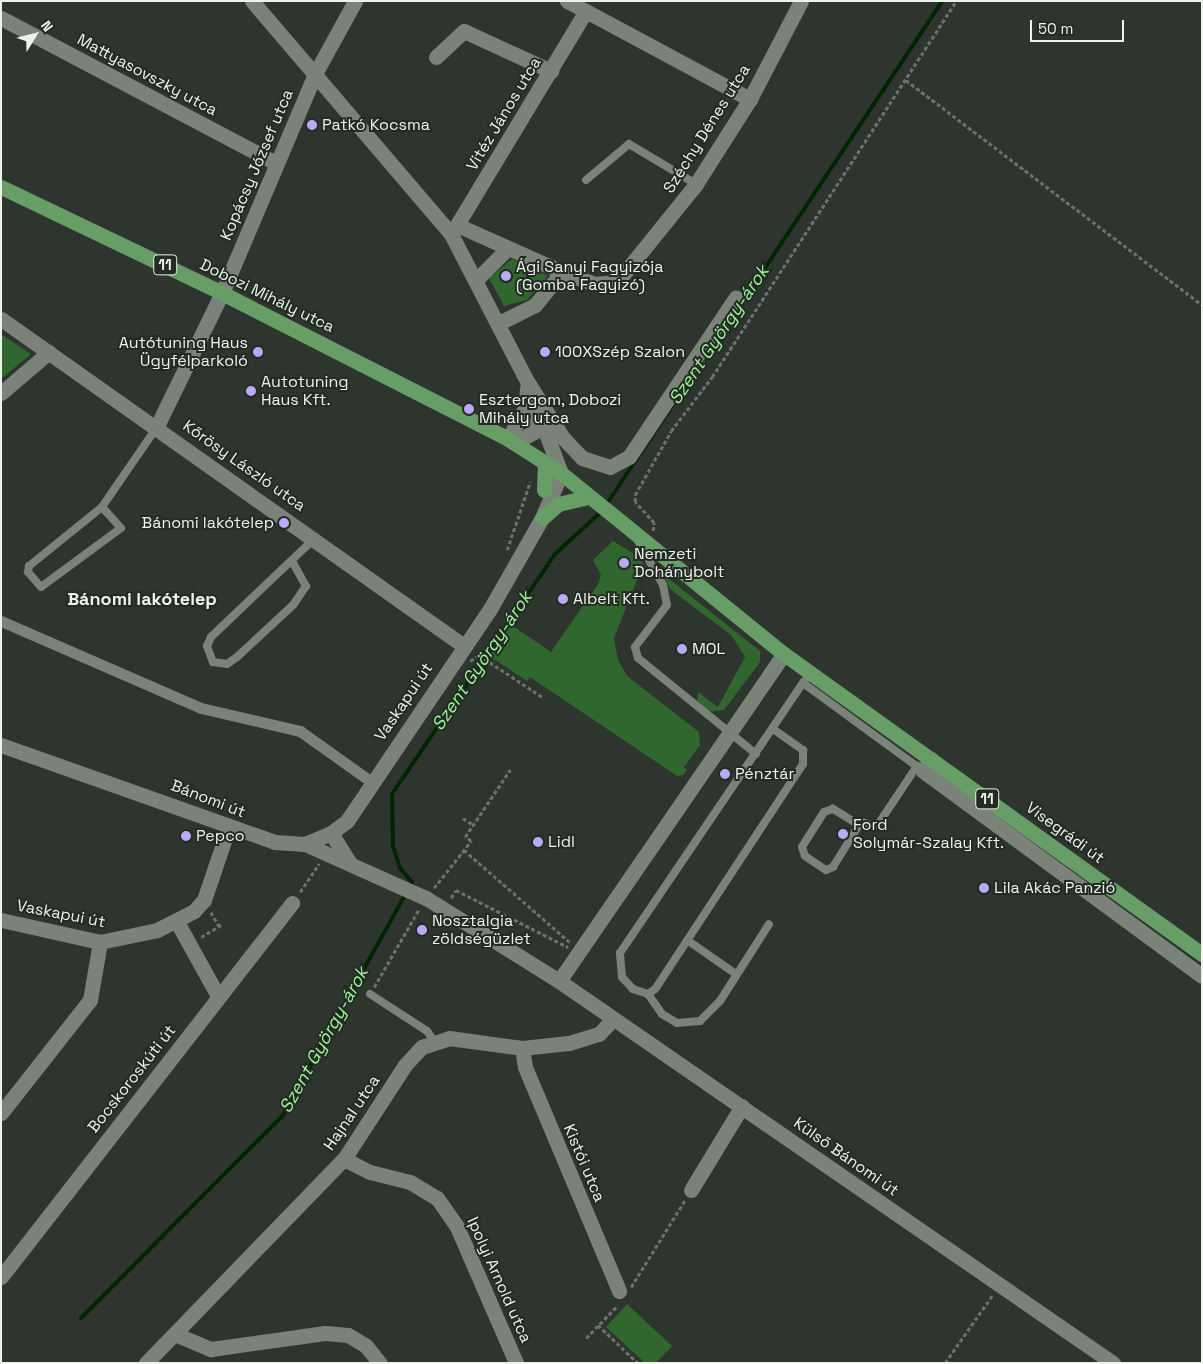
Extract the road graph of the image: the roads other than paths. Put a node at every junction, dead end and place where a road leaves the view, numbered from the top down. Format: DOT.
graph roads {
  1 [pos="252,1"];
  2 [pos="355,1"];
  3 [pos="568,1"];
  4 [pos="794,4"];
  5 [pos="586,11"];
  6 [pos="1,18"];
  7 [pos="436,58"];
  8 [pos="551,71"];
  9 [pos="316,72"];
  10 [pos="750,99"];
  11 [pos="276,163"];
  12 [pos="586,180"];
  13 [pos="696,184"];
  14 [pos="1,187"];
  15 [pos="454,230"];
  16 [pos="508,249"];
  17 [pos="562,272"];
  18 [pos="476,280"];
  19 [pos="222,293"];
  20 [pos="736,297"];
  21 [pos="1,319"];
  22 [pos="499,323"];
  23 [pos="49,352"];
  24 [pos="527,382"];
  25 [pos="1,393"];
  26 [pos="538,415"];
  27 [pos="157,426"];
  28 [pos="511,440"];
  29 [pos="546,463"];
  30 [pos="561,473"];
  31 [pos="544,490"];
  32 [pos="593,500"];
  33 [pos="102,507"];
  34 [pos="542,518"];
  35 [pos="631,531"];
  36 [pos="316,538"];
  37 [pos="510,559"];
  38 [pos="292,561"];
  39 [pos="1,620"];
  40 [pos="464,646"];
  41 [pos="784,654"];
  42 [pos="807,678"];
  43 [pos="773,729"];
  44 [pos="727,731"];
  45 [pos="1,745"];
  46 [pos="756,754"];
  47 [pos="924,766"];
  48 [pos="373,783"];
  49 [pos="229,826"];
  50 [pos="859,826"];
  51 [pos="331,833"];
  52 [pos="305,844"];
  53 [pos="351,866"];
  54 [pos="292,903"];
  55 [pos="4,918"];
  56 [pos="177,922"];
  57 [pos="769,924"];
  58 [pos="687,940"];
  59 [pos="100,942"];
  60 [pos="1202,954"];
  61 [pos="736,974"];
  62 [pos="1202,976"];
  63 [pos="558,981"];
  64 [pos="370,994"];
  65 [pos="648,994"];
  66 [pos="218,996"];
  67 [pos="613,1019"];
  68 [pos="434,1042"];
  69 [pos="522,1048"];
  70 [pos="742,1106"];
  71 [pos="1,1113"];
  72 [pos="344,1159"];
  73 [pos="691,1190"];
  74 [pos="1,1277"];
  75 [pos="619,1291"];
  76 [pos="175,1334"];
  77 [pos="146,1363"];
  78 [pos="380,1363"];
  79 [pos="516,1363"];
  80 [pos="1113,1363"];
  1 -- 9 [label="street"];
  2 -- 9 [label="street, Kopácsy József utca"];
  3 -- 5 [label="street"];
  4 -- 10 [label="street, Széchy Dénes utca"];
  5 -- 8 [label="street, Vitéz János utca"];
  5 -- 10 [label="street"];
  6 -- 11 [label="street, Mattyasovszky utca"];
  7 -- 8 [label="street"];
  8 -- 15 [label="street, Vitéz János utca"];
  9 -- 11 [label="street, Kopácsy József utca"];
  9 -- 15 [label="street"];
  10 -- 13 [label="street, Széchy Dénes utca"];
  11 -- 19 [label="street, Kopácsy József utca"];
  12 -- 13 [label="lane"];
  13 -- 17 [label="street, Széchy Dénes utca"];
  14 -- 19 [label="main road, Dobozi Mihály utca / 11"];
  15 -- 16 [label="street"];
  15 -- 18 [label="street"];
  16 -- 17 [label="street"];
  16 -- 18 [label="street"];
  17 -- 22 [label="street"];
  18 -- 22 [label="street"];
  19 -- 27 [label="street, Kopácsy József utca"];
  19 -- 28 [label="main road, Dobozi Mihály utca / 11"];
  20 -- 24 [label="street"];
  21 -- 23 [label="street, Kőrösy László utca"];
  22 -- 24 [label="street"];
  23 -- 25 [label="street"];
  23 -- 27 [label="street, Kőrösy László utca"];
  24 -- 26 [label="street"];
  24 -- 28 [label="street"];
  26 -- 28 [label="street"];
  26 -- 30 [label="street"];
  27 -- 33 [label="lane"];
  27 -- 36 [label="street, Kőrösy László utca"];
  28 -- 29 [label="main road, Dobozi Mihály utca / 11"];
  29 -- 30 [label="main road, Dobozi Mihály utca / 11"];
  29 -- 31 [label="main road"];
  30 -- 31 [label="street, Vaskapui út"];
  30 -- 32 [label="main road, Dobozi Mihály utca / 11"];
  30 -- 34 [label="street, Vaskapui út"];
  31 -- 37 [label="street, Vaskapui út"];
  32 -- 34 [label="main road"];
  32 -- 35 [label="main road, Dobozi Mihály utca / 11"];
  33 -- 33 [label="lane"];
  34 -- 37 [label="street, Vaskapui út"];
  35 -- 41 [label="main road, Visegrádi út / 11"];
  35 -- 44 [label="lane"];
  36 -- 38 [label="lane"];
  36 -- 40 [label="street, Kőrösy László utca"];
  37 -- 40 [label="street, Vaskapui út"];
  38 -- 38 [label="lane"];
  39 -- 48 [label="street"];
  40 -- 48 [label="street, Vaskapui út"];
  41 -- 42 [label="main road, Visegrádi út / 11"];
  41 -- 44 [label="street"];
  42 -- 43 [label="lane"];
  42 -- 47 [label="main road, Visegrádi út / 11"];
  43 -- 46 [label="lane"];
  43 -- 58 [label="lane"];
  44 -- 46 [label="lane"];
  44 -- 63 [label="street"];
  45 -- 49 [label="street, Bánomi út"];
  46 -- 65 [label="lane"];
  47 -- 50 [label="lane"];
  47 -- 60 [label="main road, Visegrádi út / 11"];
  47 -- 62 [label="street, Visegrádi út"];
  48 -- 51 [label="street, Vaskapui út"];
  49 -- 52 [label="street, Bánomi út"];
  49 -- 56 [label="street, Vaskapui út"];
  50 -- 50 [label="lane"];
  51 -- 52 [label="street, Vaskapui út"];
  51 -- 53 [label="street"];
  52 -- 53 [label="street, Bánomi út"];
  53 -- 63 [label="street, Bánomi út"];
  54 -- 66 [label="street, Bocskoroskúti út"];
  55 -- 59 [label="street, Vaskapui út"];
  56 -- 59 [label="street, Vaskapui út"];
  56 -- 66 [label="street"];
  57 -- 61 [label="lane"];
  58 -- 61 [label="lane"];
  58 -- 65 [label="lane"];
  59 -- 71 [label="street"];
  61 -- 65 [label="lane"];
  63 -- 67 [label="street, Külső Bánomi út"];
  64 -- 68 [label="lane"];
  66 -- 74 [label="street, Bocskoroskúti út"];
  67 -- 69 [label="street"];
  67 -- 70 [label="street, Külső Bánomi út"];
  68 -- 69 [label="street"];
  68 -- 72 [label="street, Hajnal utca"];
  69 -- 75 [label="street, Kistói utca"];
  70 -- 73 [label="street"];
  70 -- 80 [label="street, Külső Bánomi út"];
  72 -- 76 [label="street, Hajnal utca"];
  72 -- 79 [label="street, Ipolyi Arnold utca"];
  76 -- 77 [label="street, Hajnal utca"];
  76 -- 78 [label="street"];
}
